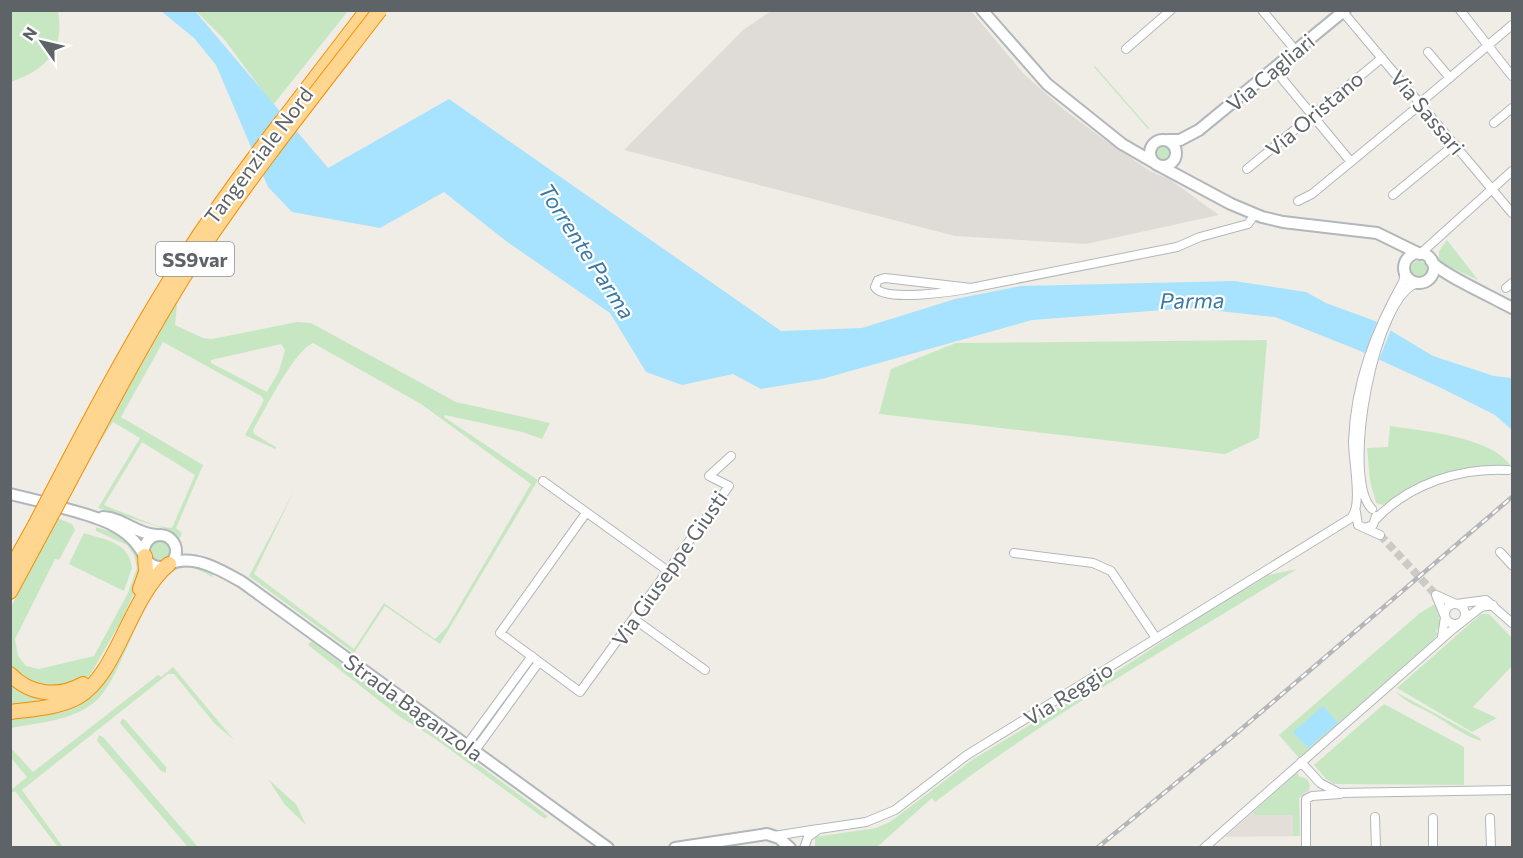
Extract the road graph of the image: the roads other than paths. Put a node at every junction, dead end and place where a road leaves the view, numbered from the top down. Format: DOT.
graph roads {
  1 [pos="367,10"];
  2 [pos="380,10"];
  3 [pos="982,10"];
  4 [pos="1171,10"];
  5 [pos="1262,10"];
  6 [pos="1460,10"];
  7 [pos="1344,11"];
  8 [pos="1512,25"];
  9 [pos="1488,46"];
  10 [pos="1126,49"];
  11 [pos="1296,51"];
  12 [pos="1428,52"];
  13 [pos="1382,58"];
  14 [pos="1274,69"];
  15 [pos="1512,76"];
  16 [pos="1450,78"];
  17 [pos="1420,104"];
  18 [pos="1512,108"];
  19 [pos="1312,115"];
  20 [pos="1494,123"];
  21 [pos="1194,134"];
  22 [pos="1116,138"];
  23 [pos="1163,140"];
  24 [pos="1455,144"];
  25 [pos="1176,154"];
  26 [pos="1351,162"];
  27 [pos="1156,164"];
  28 [pos="1247,169"];
  29 [pos="1512,171"];
  30 [pos="1185,177"];
  31 [pos="1492,188"];
  32 [pos="1393,195"];
  33 [pos="1298,201"];
  34 [pos="1512,213"];
  35 [pos="1255,214"];
  36 [pos="1365,232"];
  37 [pos="1438,240"];
  38 [pos="1420,254"];
  39 [pos="1431,261"];
  40 [pos="1410,279"];
  41 [pos="1456,279"];
  42 [pos="976,287"];
  43 [pos="1512,308"];
  44 [pos="1358,423"];
  45 [pos="731,456"];
  46 [pos="1508,470"];
  47 [pos="543,481"];
  48 [pos="10,494"];
  49 [pos="39,501"];
  50 [pos="63,508"];
  51 [pos="586,513"];
  52 [pos="1356,513"];
  53 [pos="1374,515"];
  54 [pos="94,517"];
  55 [pos="1334,528"];
  56 [pos="1363,528"];
  57 [pos="36,529"];
  58 [pos="156,535"];
  59 [pos="174,543"];
  60 [pos="34,548"];
  61 [pos="1500,552"];
  62 [pos="1014,553"];
  63 [pos="145,556"];
  64 [pos="10,562"];
  65 [pos="169,564"];
  66 [pos="1512,565"];
  67 [pos="218,569"];
  68 [pos="10,570"];
  69 [pos="668,571"];
  70 [pos="10,592"];
  71 [pos="10,601"];
  72 [pos="1456,604"];
  73 [pos="1493,605"];
  74 [pos="1445,617"];
  75 [pos="634,619"];
  76 [pos="1461,622"];
  77 [pos="1512,623"];
  78 [pos="1155,638"];
  79 [pos="1439,641"];
  80 [pos="531,656"];
  81 [pos="539,662"];
  82 [pos="705,670"];
  83 [pos="10,674"];
  84 [pos="10,712"];
  85 [pos="470,749"];
  86 [pos="1301,762"];
  87 [pos="1311,774"];
  88 [pos="1512,790"];
  89 [pos="1342,794"];
  90 [pos="1309,796"];
  91 [pos="1375,817"];
  92 [pos="1432,818"];
  93 [pos="1490,818"];
  94 [pos="820,829"];
  95 [pos="774,836"];
  96 [pos="708,843"];
  97 [pos="1212,844"];
  98 [pos="608,848"];
  99 [pos="675,848"];
  100 [pos="696,848"];
  101 [pos="790,848"];
  102 [pos="804,848"];
  103 [pos="1204,848"];
  104 [pos="1306,848"];
  105 [pos="1376,848"];
  106 [pos="1433,848"];
  107 [pos="1491,848"];
  1 -- 57 [label="highway, Tangenziale Nord / SS9var, bridge"];
  2 -- 57 [label="highway, SS9var, bridge"];
  3 -- 22 [label="main road"];
  4 -- 10 [label="street"];
  5 -- 11 [label="street"];
  6 -- 9 [label="street"];
  7 -- 11 [label="main road, Via Cagliari"];
  7 -- 13 [label="street, Via Sassari"];
  8 -- 9 [label="street"];
  9 -- 15 [label="street"];
  9 -- 16 [label="street"];
  11 -- 14 [label="main road, Via Cagliari"];
  12 -- 16 [label="street"];
  13 -- 17 [label="street, Via Sassari"];
  13 -- 19 [label="street, Via Oristano"];
  14 -- 19 [label="street"];
  14 -- 21 [label="main road, Via Cagliari"];
  16 -- 17 [label="street"];
  17 -- 24 [label="street, Via Sassari"];
  17 -- 26 [label="street"];
  18 -- 20 [label="street"];
  19 -- 26 [label="street"];
  19 -- 28 [label="street, Via Oristano"];
  21 -- 23 [label="main road, Via Cagliari"];
  21 -- 25 [label="main road, Via Cagliari"];
  22 -- 23 [label="main road, Via Cagliari"];
  22 -- 27 [label="main road"];
  23 -- 25 [label="main road"];
  23 -- 27 [label="main road"];
  24 -- 31 [label="street, Via Sassari"];
  24 -- 32 [label="street"];
  25 -- 27 [label="main road"];
  25 -- 30 [label="main road"];
  26 -- 33 [label="street"];
  27 -- 30 [label="main road"];
  29 -- 31 [label="street"];
  30 -- 35 [label="main road"];
  31 -- 34 [label="street, Via Sassari"];
  31 -- 37 [label="street"];
  35 -- 36 [label="main road"];
  35 -- 42 [label="street"];
  36 -- 38 [label="main road"];
  36 -- 40 [label="main road"];
  37 -- 38 [label="street"];
  37 -- 39 [label="street"];
  38 -- 39 [label="main road"];
  38 -- 40 [label="main road"];
  39 -- 40 [label="main road"];
  39 -- 41 [label="main road"];
  40 -- 41 [label="main road"];
  40 -- 44 [label="street"];
  41 -- 43 [label="main road"];
  42 -- 42 [label="street"];
  44 -- 52 [label="street"];
  44 -- 53 [label="street"];
  45 -- 69 [label="street, Via Giuseppe Giusti"];
  46 -- 53 [label="street, Via Reggio"];
  47 -- 51 [label="street"];
  48 -- 49 [label="main road"];
  50 -- 54 [label="main road, Strada Baganzola"];
  51 -- 69 [label="street"];
  51 -- 80 [label="street"];
  52 -- 53 [label="street, Via Reggio"];
  52 -- 55 [label="street, Via Reggio"];
  52 -- 56 [label="street"];
  53 -- 56 [label="street, Via Reggio"];
  53 -- 56 [label="street"];
  54 -- 58 [label="main road, Strada Baganzola"];
  54 -- 63 [label="main road, Strada Baganzola"];
  55 -- 56 [label="street, Via Reggio"];
  55 -- 78 [label="street, Via Reggio"];
  57 -- 60 [label="highway, SS9var"];
  57 -- 64 [label="highway"];
  57 -- 68 [label="highway, SS9var"];
  58 -- 59 [label="main road, Strada Baganzola"];
  58 -- 63 [label="main road"];
  59 -- 65 [label="main road"];
  59 -- 67 [label="main road, Strada Baganzola"];
  60 -- 70 [label="highway, SS9var"];
  60 -- 71 [label="highway"];
  61 -- 66 [label="street"];
  62 -- 78 [label="street"];
  63 -- 65 [label="main road, Strada Baganzola"];
  63 -- 83 [label="highway"];
  65 -- 67 [label="main road, Strada Baganzola"];
  65 -- 84 [label="highway"];
  67 -- 85 [label="main road, Strada Baganzola"];
  69 -- 75 [label="street, Via Giuseppe Giusti"];
  72 -- 73 [label="street"];
  72 -- 74 [label="street"];
  72 -- 74 [label="street"];
  72 -- 76 [label="street"];
  73 -- 76 [label="street"];
  73 -- 77 [label="street"];
  74 -- 76 [label="street"];
  74 -- 79 [label="street"];
  75 -- 81 [label="street, Via Giuseppe Giusti"];
  75 -- 82 [label="street"];
  76 -- 79 [label="street"];
  78 -- 94 [label="street, Via Reggio"];
  79 -- 86 [label="street"];
  80 -- 81 [label="street"];
  80 -- 85 [label="street"];
  81 -- 85 [label="street"];
  85 -- 98 [label="main road, Strada Baganzola"];
  86 -- 87 [label="street"];
  86 -- 97 [label="street"];
  87 -- 89 [label="street"];
  87 -- 90 [label="street"];
  88 -- 89 [label="street"];
  89 -- 90 [label="street"];
  90 -- 104 [label="street"];
  91 -- 105 [label="street"];
  92 -- 106 [label="street"];
  93 -- 107 [label="street"];
  94 -- 95 [label="street"];
  94 -- 102 [label="street"];
  95 -- 96 [label="main road"];
  95 -- 101 [label="main road"];
  96 -- 99 [label="main road"];
  96 -- 100 [label="main road"];
  97 -- 103 [label="street"];
}
